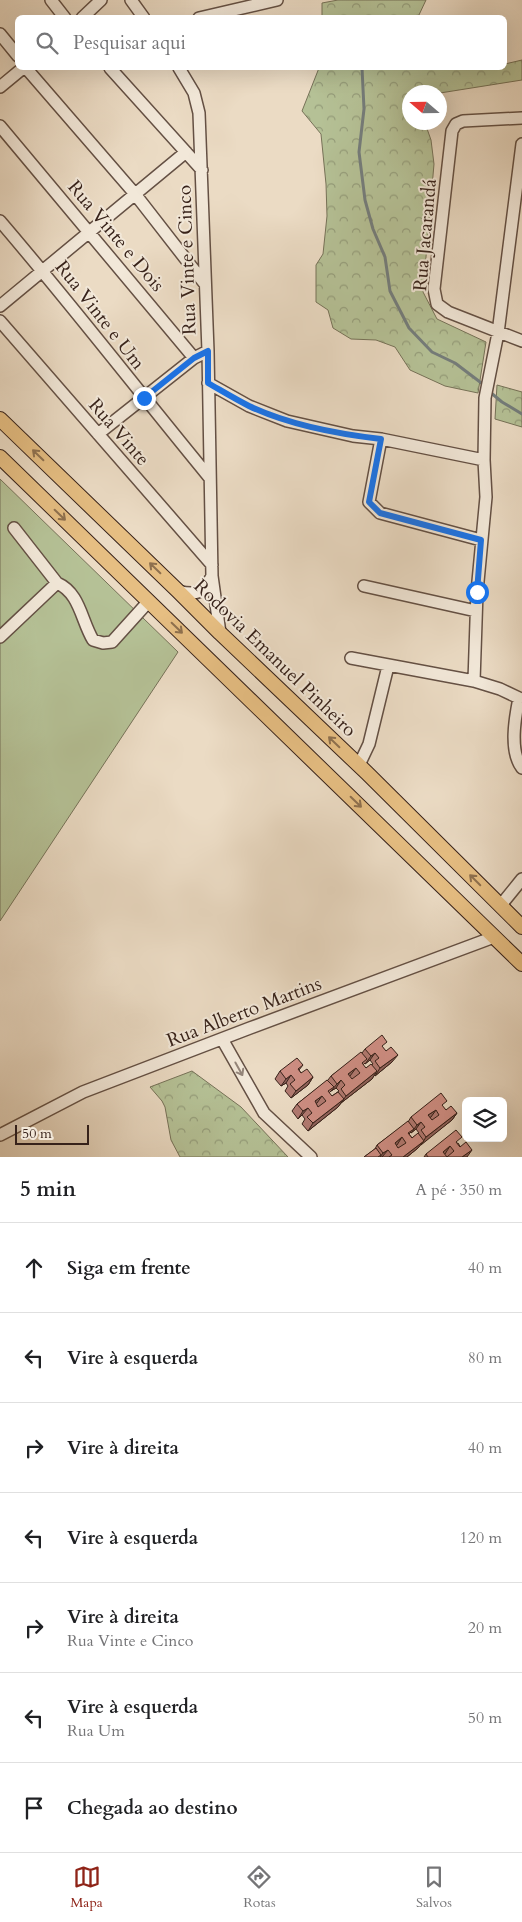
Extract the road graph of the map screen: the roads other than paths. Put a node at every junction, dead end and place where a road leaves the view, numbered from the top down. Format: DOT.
graph roads {
  1 [pos="51,0"];
  2 [pos="100,0"];
  3 [pos="131,0"];
  4 [pos="277,0"];
  5 [pos="64,15"];
  6 [pos="85,15"];
  7 [pos="142,15"];
  8 [pos="212,15"];
  9 [pos="0,34"];
  10 [pos="15,52"];
  11 [pos="22,70"];
  12 [pos="27,70"];
  13 [pos="112,70"];
  14 [pos="180,70"];
  15 [pos="0,87"];
  16 [pos="522,118"];
  17 [pos="0,126"];
  18 [pos="522,144"];
  19 [pos="186,152"];
  20 [pos="202,170"];
  21 [pos="135,194"];
  22 [pos="0,221"];
  23 [pos="90,232"];
  24 [pos="42,271"];
  25 [pos="205,284"];
  26 [pos="0,306"];
  27 [pos="0,321"];
  28 [pos="498,333"];
  29 [pos="522,341"];
  30 [pos="208,351"];
  31 [pos="194,358"];
  32 [pos="208,383"];
  33 [pos="144,398"];
  34 [pos="0,419"];
  35 [pos="98,434"];
  36 [pos="381,439"];
  37 [pos="0,457"];
  38 [pos="484,460"];
  39 [pos="210,477"];
  40 [pos="14,528"];
  41 [pos="481,540"];
  42 [pos="212,571"];
  43 [pos="57,584"];
  44 [pos="364,586"];
  45 [pos="178,590"];
  46 [pos="149,601"];
  47 [pos="476,611"];
  48 [pos="220,633"];
  49 [pos="0,637"];
  50 [pos="351,658"];
  51 [pos="388,666"];
  52 [pos="474,681"];
  53 [pos="520,697"];
  54 [pos="359,765"];
  55 [pos="522,768"];
  56 [pos="522,879"];
  57 [pos="501,905"];
  58 [pos="522,927"];
  59 [pos="494,937"];
  60 [pos="522,964"];
  61 [pos="222,1039"];
  62 [pos="5,1132"];
  63 [pos="312,1157"];
  1 -- 5 [label="street"];
  2 -- 6 [label="street"];
  3 -- 7 [label="street"];
  4 -- 8 [label="street"];
  9 -- 10 [label="street"];
  11 -- 15 [label="street"];
  12 -- 21 [label="street"];
  13 -- 19 [label="street"];
  14 -- 20 [label="street, Rua Vinte e Cinco"];
  16 -- 28 [label="street, Rua Jacarandá"];
  17 -- 23 [label="street, Rua Vinte e Dois"];
  18 -- 28 [label="street"];
  19 -- 20 [label="street"];
  19 -- 21 [label="street"];
  20 -- 25 [label="street, Rua Vinte e Cinco"];
  21 -- 23 [label="street"];
  21 -- 25 [label="street"];
  22 -- 24 [label="street, Rua Vinte e Um"];
  23 -- 24 [label="street"];
  23 -- 31 [label="street, Rua Vinte e Dois"];
  24 -- 26 [label="street"];
  24 -- 33 [label="street, Rua Vinte e Um"];
  25 -- 30 [label="street, Rua Vinte e Cinco"];
  27 -- 35 [label="street, Rua Vinte"];
  28 -- 29 [label="street"];
  28 -- 38 [label="street"];
  30 -- 31 [label="street"];
  30 -- 32 [label="street, Rua Vinte e Cinco"];
  31 -- 33 [label="street"];
  32 -- 36 [label="street"];
  32 -- 39 [label="street, Rua Vinte e Cinco"];
  33 -- 35 [label="street"];
  33 -- 39 [label="street, Rua Vinte e Um"];
  45 -- 34 [label="main road, Rodovia Emanuel Pinheiro, one-way"];
  35 -- 42 [label="street, Rua Vinte"];
  36 -- 38 [label="street"];
  36 -- 41 [label="street"];
  37 -- 46 [label="main road, one-way"];
  38 -- 41 [label="street"];
  39 -- 42 [label="street, Rua Vinte e Cinco"];
  40 -- 43 [label="street"];
  41 -- 47 [label="street"];
  42 -- 45 [label="street"];
  42 -- 48 [label="street, Rua Vinte e Cinco"];
  43 -- 46 [label="street"];
  43 -- 49 [label="street"];
  44 -- 47 [label="street"];
  45 -- 48 [label="main road, Rodovia Emanuel Pinheiro"];
  46 -- 59 [label="main road, one-way"];
  47 -- 52 [label="street"];
  54 -- 48 [label="main road, Rodovia Emanuel Pinheiro, one-way"];
  50 -- 51 [label="street"];
  51 -- 52 [label="street"];
  51 -- 54 [label="street"];
  52 -- 53 [label="street"];
  53 -- 55 [label="street"];
  57 -- 54 [label="main road, Rodovia Emanuel Pinheiro, one-way"];
  56 -- 57 [label="street"];
  57 -- 58 [label="main road, Rodovia Emanuel Pinheiro"];
  59 -- 60 [label="main road"];
  59 -- 61 [label="street, Rua Alberto Martins"];
  61 -- 62 [label="street, Rua Alberto Martins"];
  61 -- 63 [label="street, one-way"];
}
